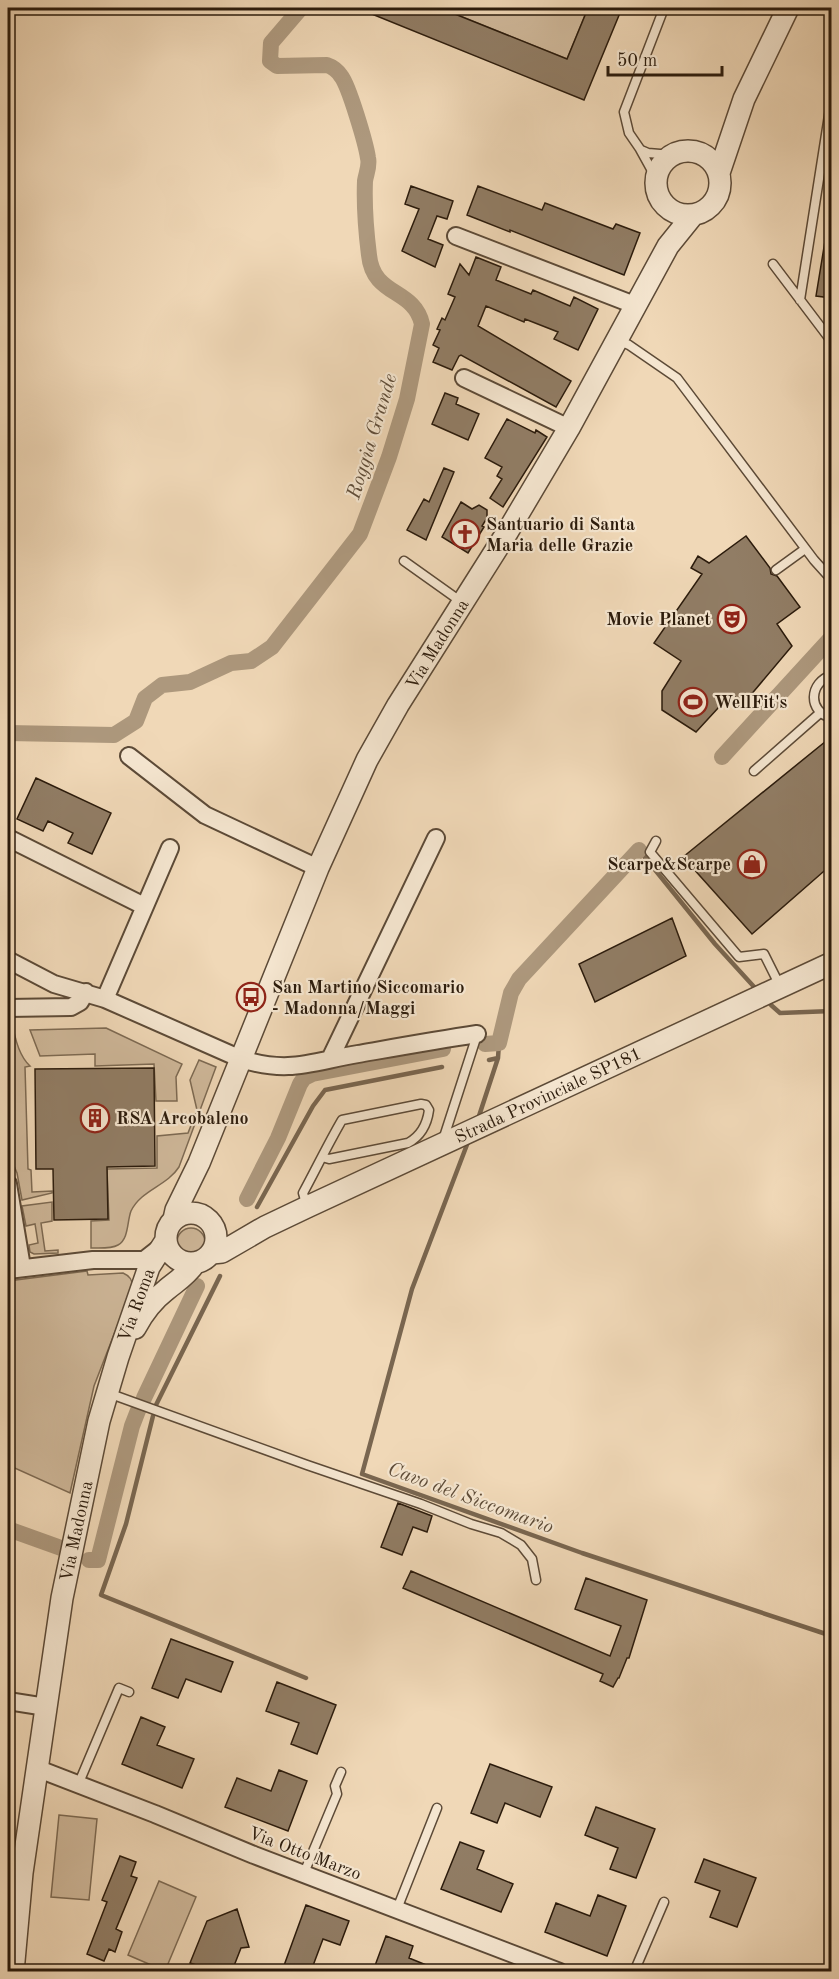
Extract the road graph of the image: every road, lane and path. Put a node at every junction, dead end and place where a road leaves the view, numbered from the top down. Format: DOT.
graph roads {
  1 [pos="664,8"];
  2 [pos="788,8"];
  3 [pos="831,96"];
  4 [pos="744,99"];
  5 [pos="640,149"];
  6 [pos="698,152"];
  7 [pos="672,155"];
  8 [pos="719,173"];
  9 [pos="656,178"];
  10 [pos="683,214"];
  11 [pos="456,236"];
  12 [pos="773,264"];
  13 [pos="801,300"];
  14 [pos="637,306"];
  15 [pos="618,340"];
  16 [pos="831,342"];
  17 [pos="464,378"];
  18 [pos="569,428"];
  19 [pos="805,549"];
  20 [pos="404,561"];
  21 [pos="776,570"];
  22 [pos="831,580"];
  23 [pos="463,603"];
  24 [pos="831,675"];
  25 [pos="820,713"];
  26 [pos="831,718"];
  27 [pos="129,756"];
  28 [pos="754,771"];
  29 [pos="8,838"];
  30 [pos="436,838"];
  31 [pos="656,841"];
  32 [pos="170,848"];
  33 [pos="318,868"];
  34 [pos="144,906"];
  35 [pos="8,960"];
  36 [pos="831,963"];
  37 [pos="781,988"];
  38 [pos="86,992"];
  39 [pos="105,999"];
  40 [pos="8,1008"];
  41 [pos="477,1034"];
  42 [pos="240,1059"];
  43 [pos="330,1059"];
  44 [pos="442,1144"];
  45 [pos="322,1157"];
  46 [pos="199,1163"];
  47 [pos="8,1184"];
  48 [pos="307,1207"];
  49 [pos="174,1219"];
  50 [pos="208,1221"];
  51 [pos="265,1227"];
  52 [pos="165,1242"];
  53 [pos="12,1243"];
  54 [pos="203,1258"];
  55 [pos="124,1260"];
  56 [pos="15,1268"];
  57 [pos="142,1285"];
  58 [pos="118,1357"];
  59 [pos="108,1393"];
  60 [pos="536,1580"];
  61 [pos="129,1692"];
  62 [pos="8,1701"];
  63 [pos="46,1707"];
  64 [pos="36,1768"];
  65 [pos="341,1772"];
  66 [pos="78,1785"];
  67 [pos="437,1808"];
  68 [pos="304,1874"];
  69 [pos="664,1902"];
  70 [pos="397,1909"];
  71 [pos="13,1971"];
  72 [pos="560,1971"];
  73 [pos="634,1971"];
  1 -- 5 [label="lane"];
  2 -- 4 [label="street"];
  3 -- 13 [label="lane"];
  4 -- 6 [label="street"];
  4 -- 8 [label="street"];
  5 -- 7 [label="lane"];
  5 -- 9 [label="lane"];
  6 -- 7 [label="street"];
  6 -- 8 [label="street"];
  7 -- 9 [label="street"];
  8 -- 10 [label="street"];
  9 -- 10 [label="street"];
  10 -- 14 [label="street, Via Madonna"];
  11 -- 14 [label="street"];
  12 -- 13 [label="lane"];
  13 -- 16 [label="lane"];
  14 -- 15 [label="street, Via Madonna"];
  15 -- 18 [label="street, Via Madonna"];
  15 -- 19 [label="lane"];
  17 -- 18 [label="street"];
  18 -- 23 [label="street, Via Madonna"];
  19 -- 21 [label="lane"];
  19 -- 22 [label="lane"];
  20 -- 23 [label="lane"];
  23 -- 33 [label="street, Via Madonna"];
  24 -- 25 [label="lane"];
  25 -- 26 [label="lane"];
  25 -- 28 [label="lane"];
  27 -- 33 [label="street"];
  29 -- 34 [label="street"];
  30 -- 43 [label="street"];
  31 -- 37 [label="lane"];
  32 -- 34 [label="street"];
  33 -- 42 [label="street, Via Madonna"];
  34 -- 39 [label="street"];
  35 -- 38 [label="street"];
  36 -- 37 [label="street, Strada Provinciale SP181"];
  37 -- 44 [label="street, Strada Provinciale SP181"];
  38 -- 39 [label="street"];
  38 -- 40 [label="street"];
  39 -- 42 [label="street"];
  41 -- 43 [label="street"];
  41 -- 44 [label="lane"];
  42 -- 43 [label="street"];
  42 -- 46 [label="street, Via Madonna"];
  44 -- 48 [label="street, Strada Provinciale SP181"];
  45 -- 45 [label="lane"];
  45 -- 48 [label="lane"];
  46 -- 49 [label="street, Via Madonna"];
  46 -- 50 [label="street, Via Madonna"];
  47 -- 53 [label="street"];
  48 -- 51 [label="street, Strada Provinciale SP181"];
  49 -- 50 [label="street"];
  49 -- 52 [label="street"];
  50 -- 51 [label="street, Strada Provinciale SP181"];
  50 -- 54 [label="street"];
  51 -- 54 [label="street, Strada Provinciale SP181"];
  52 -- 54 [label="street"];
  52 -- 55 [label="street"];
  52 -- 57 [label="street, Via Roma"];
  53 -- 56 [label="street"];
  54 -- 58 [label="street, Via Roma"];
  55 -- 56 [label="street"];
  55 -- 57 [label="street"];
  57 -- 58 [label="street, Via Roma"];
  58 -- 59 [label="street, Via Madonna"];
  59 -- 60 [label="lane"];
  59 -- 63 [label="street, Via Madonna"];
  61 -- 66 [label="lane"];
  62 -- 63 [label="street"];
  63 -- 64 [label="street"];
  64 -- 66 [label="street, Via Otto Marzo"];
  64 -- 71 [label="street"];
  65 -- 68 [label="lane"];
  66 -- 68 [label="street, Via Otto Marzo"];
  67 -- 70 [label="lane"];
  68 -- 70 [label="street, Via Otto Marzo"];
  69 -- 73 [label="lane"];
  70 -- 72 [label="street, Via Otto Marzo"];
}
